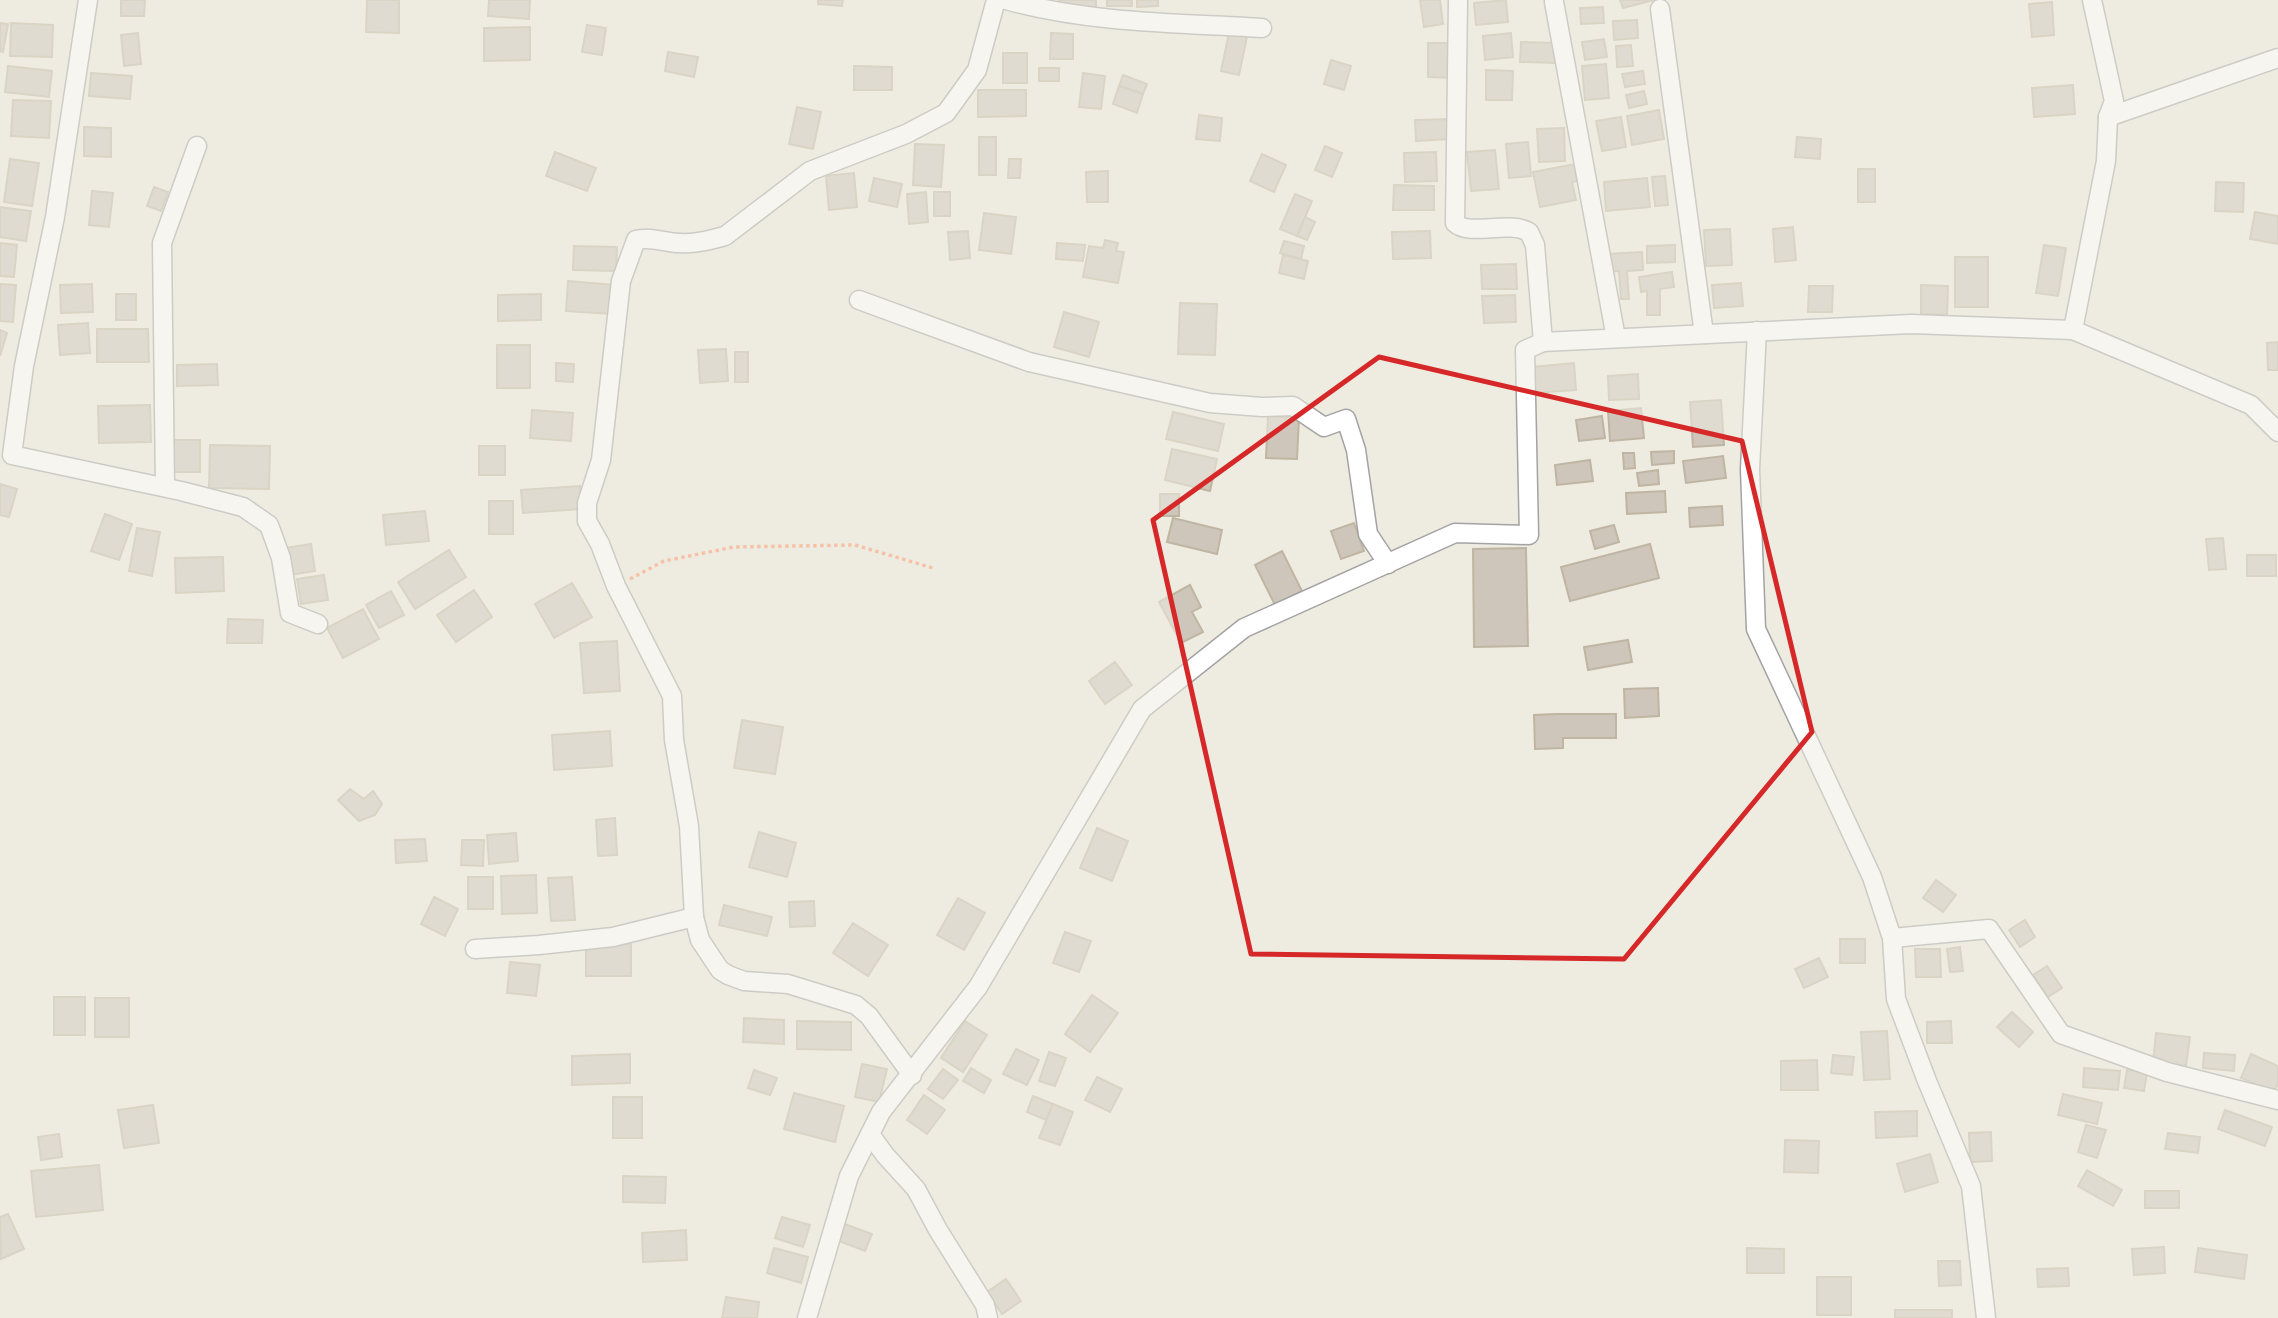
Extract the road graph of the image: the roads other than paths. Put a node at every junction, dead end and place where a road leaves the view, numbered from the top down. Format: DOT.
graph roads {
  1 [pos="88,0"];
  2 [pos="996,0"];
  3 [pos="1006,0"];
  4 [pos="1458,0"];
  5 [pos="2092,0"];
  6 [pos="1554,2"];
  7 [pos="1660,9"];
  8 [pos="1262,28"];
  9 [pos="2278,58"];
  10 [pos="2108,117"];
  11 [pos="197,145"];
  12 [pos="859,300"];
  13 [pos="2073,330"];
  14 [pos="1757,331"];
  15 [pos="1704,334"];
  16 [pos="1616,338"];
  17 [pos="1543,342"];
  18 [pos="2278,432"];
  19 [pos="6,454"];
  20 [pos="165,487"];
  21 [pos="1388,564"];
  22 [pos="318,624"];
  23 [pos="694,917"];
  24 [pos="1892,938"];
  25 [pos="475,948"];
  26 [pos="912,1075"];
  27 [pos="2278,1100"];
  28 [pos="870,1134"];
  29 [pos="807,1318"];
  30 [pos="988,1318"];
  31 [pos="1986,1318"];
  1 -- 19 [label="street"];
  2 -- 23 [label="street"];
  3 -- 8 [label="street"];
  4 -- 17 [label="street"];
  5 -- 10 [label="street"];
  6 -- 16 [label="street"];
  7 -- 15 [label="street"];
  9 -- 10 [label="street"];
  10 -- 13 [label="street"];
  11 -- 20 [label="street"];
  12 -- 21 [label="street"];
  13 -- 14 [label="street"];
  13 -- 18 [label="street"];
  14 -- 15 [label="street"];
  14 -- 24 [label="street"];
  15 -- 16 [label="street"];
  16 -- 17 [label="street"];
  17 -- 21 [label="street"];
  19 -- 20 [label="street"];
  20 -- 22 [label="street"];
  21 -- 26 [label="street"];
  23 -- 25 [label="street"];
  23 -- 26 [label="street"];
  24 -- 27 [label="street"];
  24 -- 31 [label="street"];
  26 -- 28 [label="street"];
  28 -- 29 [label="street"];
  28 -- 30 [label="street"];
}
